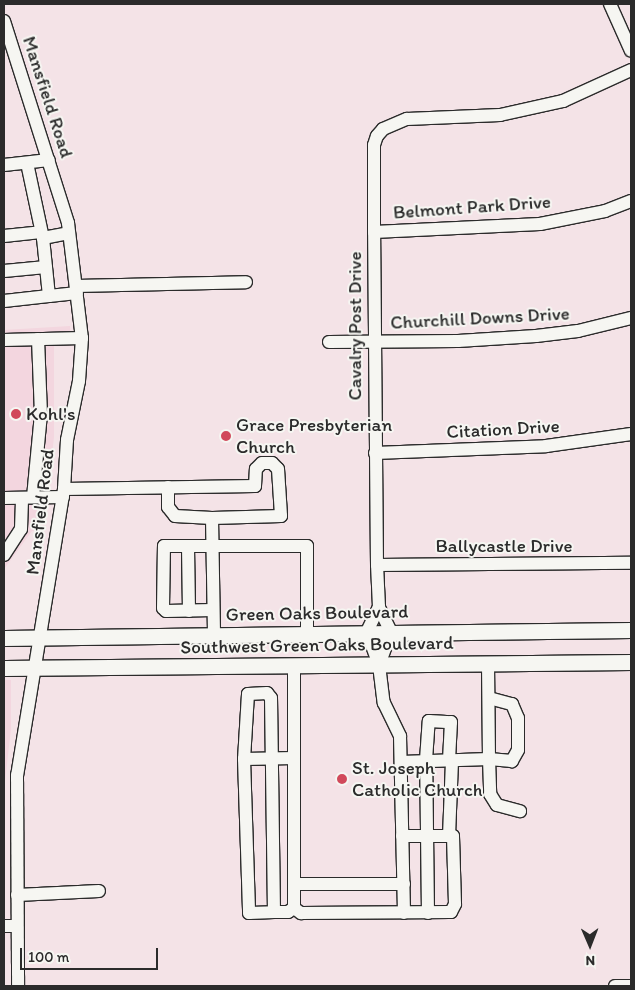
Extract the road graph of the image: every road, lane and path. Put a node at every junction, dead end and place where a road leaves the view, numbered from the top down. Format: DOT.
graph roads {
  1 [pos="610,4"];
  2 [pos="4,22"];
  3 [pos="631,51"];
  4 [pos="631,70"];
  5 [pos="49,160"];
  6 [pos="27,163"];
  7 [pos="4,165"];
  8 [pos="631,201"];
  9 [pos="374,232"];
  10 [pos="69,233"];
  11 [pos="42,235"];
  12 [pos="4,236"];
  13 [pos="46,267"];
  14 [pos="4,271"];
  15 [pos="246,282"];
  16 [pos="77,289"];
  17 [pos="49,296"];
  18 [pos="4,300"];
  19 [pos="631,318"];
  20 [pos="82,338"];
  21 [pos="38,339"];
  22 [pos="4,340"];
  23 [pos="329,342"];
  24 [pos="374,342"];
  25 [pos="631,434"];
  26 [pos="376,453"];
  27 [pos="168,488"];
  28 [pos="64,493"];
  29 [pos="4,498"];
  30 [pos="28,498"];
  31 [pos="212,518"];
  32 [pos="188,546"];
  33 [pos="213,548"];
  34 [pos="4,555"];
  35 [pos="631,563"];
  36 [pos="377,565"];
  37 [pos="378,607"];
  38 [pos="189,610"];
  39 [pos="214,610"];
  40 [pos="631,630"];
  41 [pos="367,632"];
  42 [pos="391,632"];
  43 [pos="308,633"];
  44 [pos="214,634"];
  45 [pos="4,638"];
  46 [pos="41,638"];
  47 [pos="631,662"];
  48 [pos="488,663"];
  49 [pos="294,665"];
  50 [pos="378,665"];
  51 [pos="36,667"];
  52 [pos="4,668"];
  53 [pos="489,698"];
  54 [pos="272,758"];
  55 [pos="294,758"];
  56 [pos="244,759"];
  57 [pos="426,760"];
  58 [pos="451,760"];
  59 [pos="489,760"];
  60 [pos="401,762"];
  61 [pos="4,778"];
  62 [pos="17,778"];
  63 [pos="520,811"];
  64 [pos="402,836"];
  65 [pos="428,836"];
  66 [pos="449,836"];
  67 [pos="295,884"];
  68 [pos="404,884"];
  69 [pos="99,891"];
  70 [pos="17,895"];
  71 [pos="294,908"];
  72 [pos="274,912"];
  73 [pos="404,913"];
  74 [pos="428,913"];
  75 [pos="4,926"];
  76 [pos="17,926"];
  77 [pos="18,986"];
  78 [pos="615,986"];
  79 [pos="631,986"];
  1 -- 3 [label="street"];
  2 -- 5 [label="street, Mansfield Road"];
  4 -- 9 [label="street, Cavalry Post Drive"];
  5 -- 6 [label="street"];
  5 -- 10 [label="street, Mansfield Road"];
  6 -- 7 [label="street"];
  6 -- 11 [label="street"];
  8 -- 9 [label="street, Belmont Park Drive"];
  9 -- 24 [label="street, Cavalry Post Drive"];
  10 -- 11 [label="street"];
  10 -- 16 [label="street, Mansfield Road"];
  11 -- 12 [label="street"];
  11 -- 13 [label="street"];
  13 -- 14 [label="street"];
  13 -- 17 [label="street"];
  15 -- 16 [label="street"];
  16 -- 17 [label="street"];
  16 -- 20 [label="street, Mansfield Road"];
  17 -- 18 [label="street"];
  19 -- 24 [label="street, Churchill Downs Drive"];
  20 -- 21 [label="street"];
  20 -- 28 [label="street, Mansfield Road"];
  21 -- 22 [label="street"];
  21 -- 30 [label="street"];
  23 -- 24 [label="street, Churchill Downs Drive"];
  24 -- 26 [label="street, Cavalry Post Drive"];
  25 -- 26 [label="street, Citation Drive"];
  26 -- 36 [label="street, Cavalry Post Drive"];
  27 -- 28 [label="street"];
  27 -- 31 [label="street"];
  27 -- 31 [label="street"];
  28 -- 30 [label="street"];
  28 -- 46 [label="street, Mansfield Road"];
  29 -- 30 [label="street"];
  30 -- 34 [label="street"];
  31 -- 33 [label="street"];
  32 -- 33 [label="street"];
  32 -- 38 [label="street"];
  32 -- 38 [label="street"];
  33 -- 39 [label="street"];
  33 -- 43 [label="street"];
  35 -- 36 [label="street, Ballycastle Drive"];
  36 -- 37 [label="street, Cavalry Post Drive"];
  37 -- 41 [label="street, Cavalry Post Drive"];
  37 -- 42 [label="street, Cavalry Post Drive"];
  38 -- 39 [label="street"];
  39 -- 44 [label="street"];
  40 -- 42 [label="main road, Green Oaks Boulevard"];
  41 -- 42 [label="main road, Green Oaks Boulevard"];
  41 -- 43 [label="main road, Green Oaks Boulevard"];
  41 -- 50 [label="street"];
  42 -- 50 [label="street"];
  43 -- 44 [label="main road, Green Oaks Boulevard"];
  44 -- 46 [label="main road, Green Oaks Boulevard"];
  45 -- 46 [label="main road, Green Oaks Boulevard"];
  46 -- 51 [label="street, Mansfield Road"];
  47 -- 48 [label="main road, Southwest Green Oaks Boulevard"];
  48 -- 50 [label="main road, Southwest Green Oaks Boulevard"];
  48 -- 53 [label="street"];
  49 -- 50 [label="main road, Southwest Green Oaks Boulevard"];
  49 -- 51 [label="main road, Southwest Green Oaks Boulevard"];
  49 -- 55 [label="street"];
  50 -- 60 [label="street"];
  51 -- 52 [label="main road, Southwest Green Oaks Boulevard"];
  51 -- 62 [label="street, Mansfield Road"];
  53 -- 59 [label="street"];
  53 -- 59 [label="street"];
  54 -- 55 [label="street"];
  54 -- 56 [label="street"];
  54 -- 56 [label="street"];
  54 -- 72 [label="street"];
  55 -- 67 [label="street"];
  56 -- 72 [label="street"];
  57 -- 58 [label="street"];
  57 -- 58 [label="street"];
  57 -- 60 [label="street"];
  57 -- 65 [label="street"];
  58 -- 59 [label="street"];
  58 -- 66 [label="street"];
  59 -- 63 [label="street"];
  60 -- 64 [label="street"];
  61 -- 62 [label="street"];
  62 -- 70 [label="street, Mansfield Road"];
  64 -- 65 [label="street"];
  64 -- 68 [label="street"];
  65 -- 66 [label="street"];
  65 -- 74 [label="street"];
  66 -- 74 [label="street"];
  67 -- 68 [label="street"];
  67 -- 71 [label="street"];
  68 -- 73 [label="street"];
  69 -- 70 [label="street"];
  70 -- 76 [label="street, Mansfield Road"];
  71 -- 72 [label="street"];
  71 -- 73 [label="street"];
  73 -- 74 [label="street"];
  75 -- 76 [label="street"];
  76 -- 77 [label="street, Mansfield Road"];
  78 -- 79 [label="street"];
}
